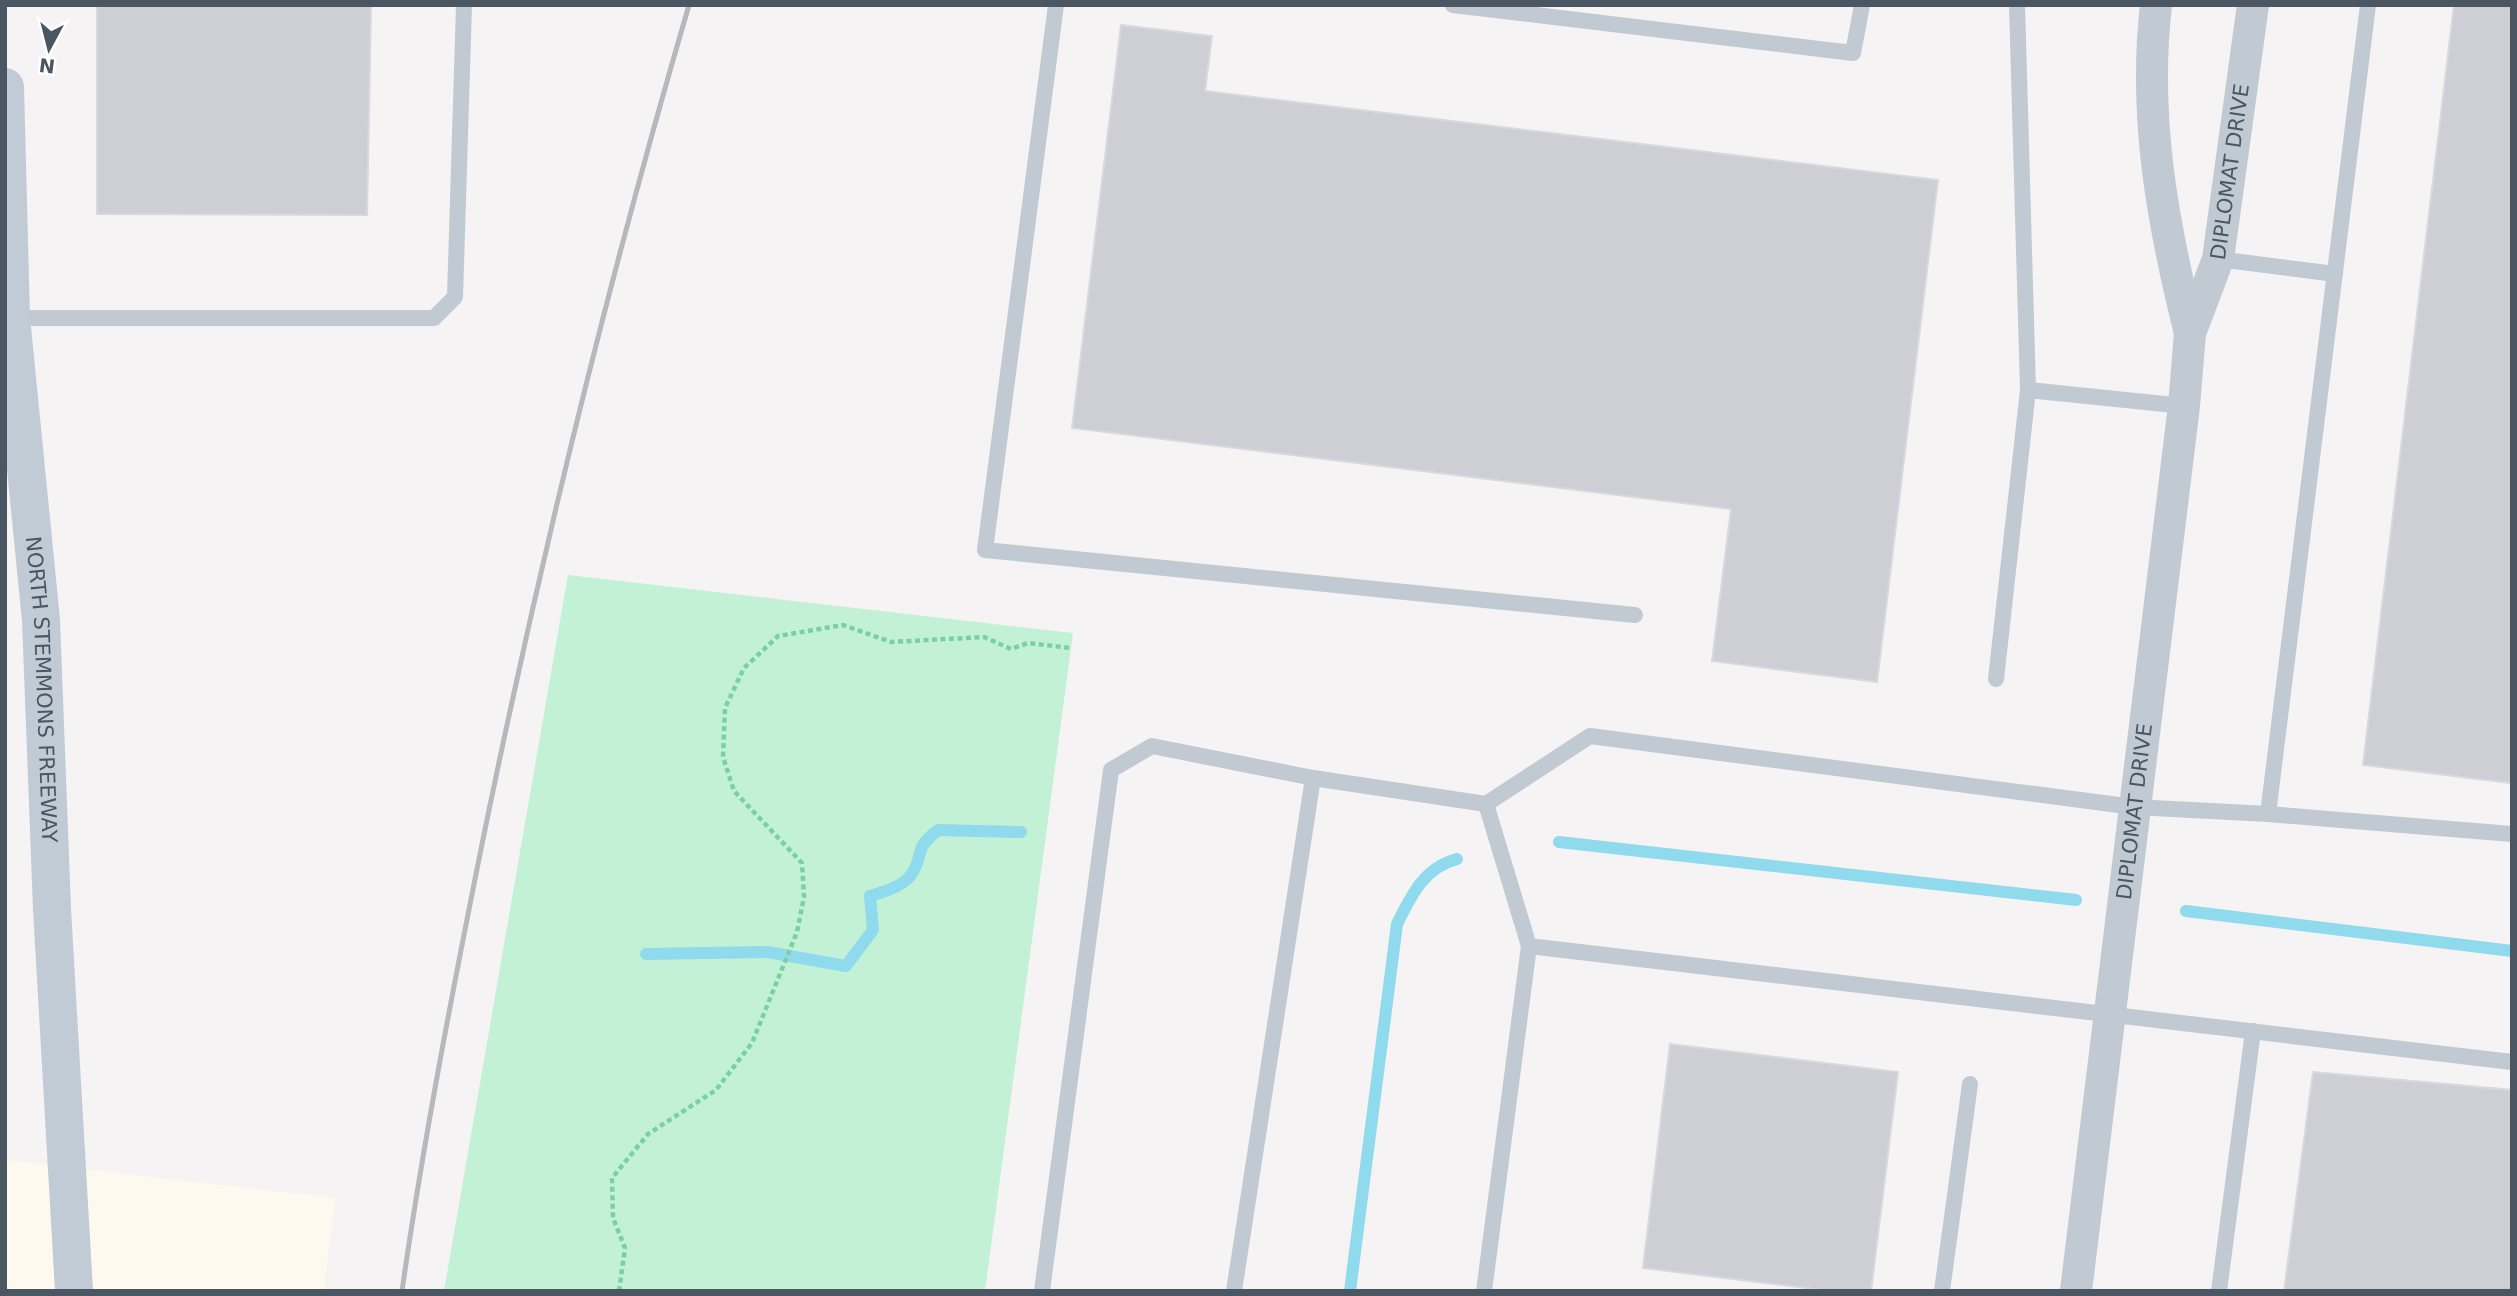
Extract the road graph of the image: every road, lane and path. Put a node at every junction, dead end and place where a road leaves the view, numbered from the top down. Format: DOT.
graph roads {
  1 [pos="464,5"];
  2 [pos="1056,5"];
  3 [pos="1453,5"];
  4 [pos="1861,5"];
  5 [pos="2017,5"];
  6 [pos="2156,5"];
  7 [pos="2252,5"];
  8 [pos="2368,5"];
  9 [pos="5,87"];
  10 [pos="2218,259"];
  11 [pos="2335,274"];
  12 [pos="11,318"];
  13 [pos="2190,333"];
  14 [pos="2028,390"];
  15 [pos="2184,406"];
  16 [pos="1635,615"];
  17 [pos="1070,648"];
  18 [pos="1996,679"];
  19 [pos="1313,778"];
  20 [pos="1486,804"];
  21 [pos="2134,807"];
  22 [pos="2268,814"];
  23 [pos="2512,834"];
  24 [pos="1529,946"];
  25 [pos="2109,1014"];
  26 [pos="2253,1031"];
  27 [pos="2512,1062"];
  28 [pos="1970,1084"];
  29 [pos="74,1291"];
  30 [pos="620,1291"];
  31 [pos="1042,1291"];
  32 [pos="1234,1291"];
  33 [pos="1484,1291"];
  34 [pos="1942,1291"];
  35 [pos="2076,1291"];
  36 [pos="2219,1291"];
  1 -- 12 [label="lane"];
  2 -- 16 [label="lane"];
  3 -- 4 [label="lane"];
  5 -- 14 [label="lane"];
  6 -- 13 [label="street, DIPLOMAT DRIVE"];
  7 -- 10 [label="street, DIPLOMAT DRIVE"];
  8 -- 11 [label="lane"];
  9 -- 12 [label="main road, NORTH STEMMONS FREEWAY"];
  10 -- 11 [label="lane"];
  10 -- 13 [label="street, DIPLOMAT DRIVE"];
  11 -- 22 [label="lane"];
  12 -- 29 [label="main road, NORTH STEMMONS FREEWAY"];
  13 -- 15 [label="street, DIPLOMAT DRIVE"];
  14 -- 15 [label="lane"];
  14 -- 18 [label="lane"];
  15 -- 21 [label="street, DIPLOMAT DRIVE"];
  17 -- 30 [label="path"];
  19 -- 20 [label="lane"];
  19 -- 31 [label="lane"];
  19 -- 32 [label="lane"];
  20 -- 21 [label="lane"];
  20 -- 24 [label="lane"];
  21 -- 22 [label="lane"];
  21 -- 25 [label="street, DIPLOMAT DRIVE"];
  22 -- 23 [label="lane"];
  24 -- 25 [label="lane"];
  24 -- 33 [label="lane"];
  25 -- 26 [label="lane"];
  25 -- 35 [label="street, DIPLOMAT DRIVE"];
  26 -- 27 [label="lane"];
  26 -- 36 [label="lane"];
  28 -- 34 [label="lane"];
}
